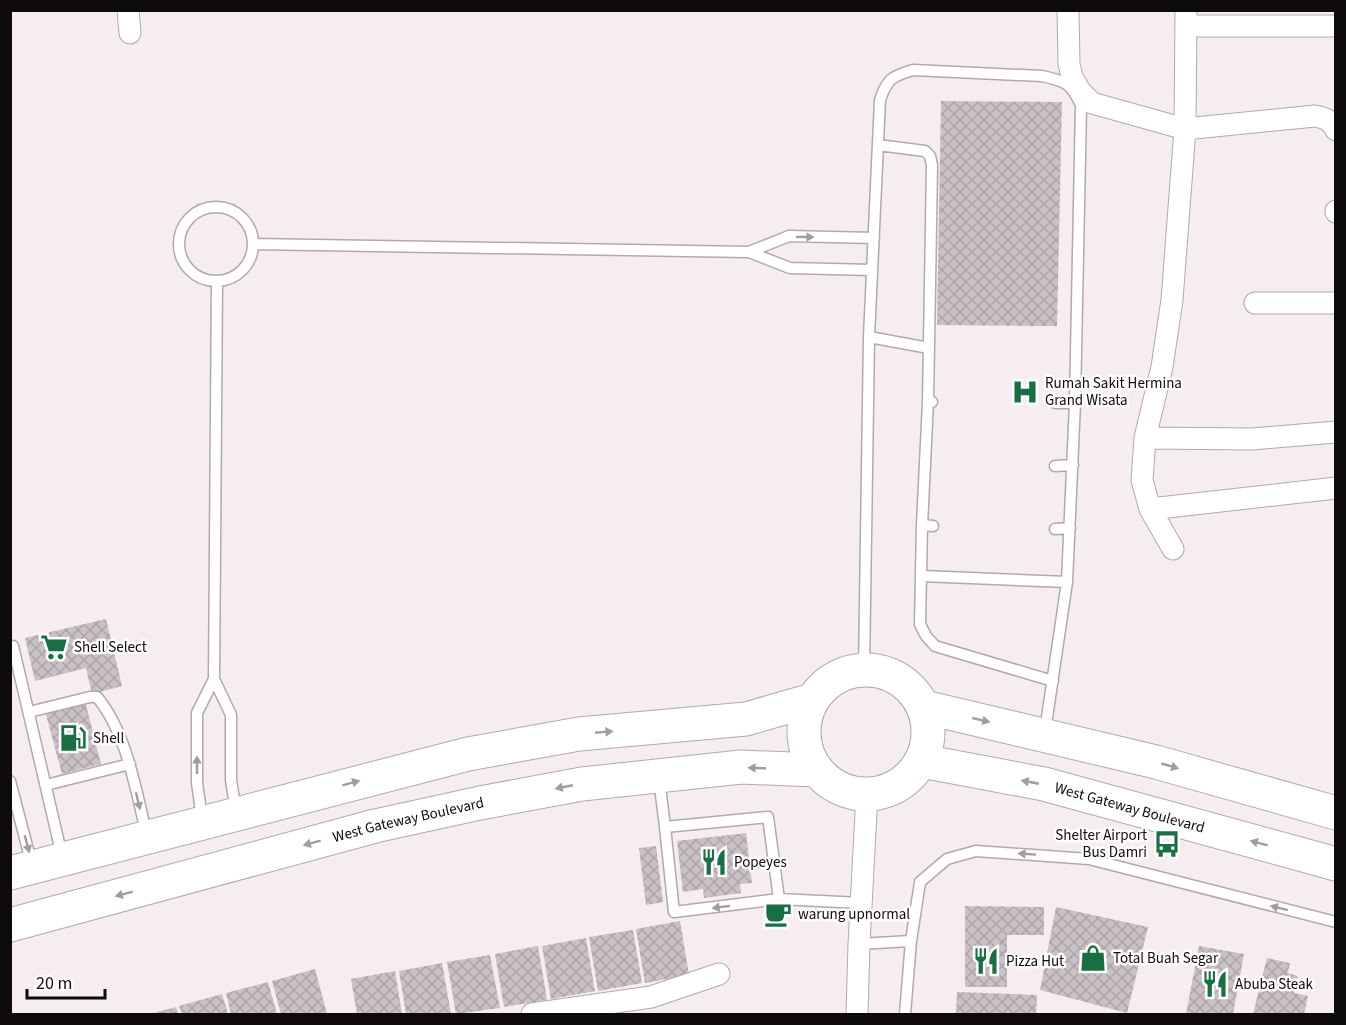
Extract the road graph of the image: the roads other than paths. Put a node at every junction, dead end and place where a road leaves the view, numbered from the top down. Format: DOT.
graph roads {
  1 [pos="128,10"];
  2 [pos="1068,10"];
  3 [pos="1186,18"];
  4 [pos="1335,26"];
  5 [pos="130,33"];
  6 [pos="1332,123"];
  7 [pos="1185,129"];
  8 [pos="878,145"];
  9 [pos="874,238"];
  10 [pos="254,244"];
  11 [pos="749,252"];
  12 [pos="872,270"];
  13 [pos="217,282"];
  14 [pos="1255,303"];
  15 [pos="1335,303"];
  16 [pos="869,337"];
  17 [pos="929,348"];
  18 [pos="1055,403"];
  19 [pos="1075,403"];
  20 [pos="1335,432"];
  21 [pos="1145,438"];
  22 [pos="1072,465"];
  23 [pos="1055,466"];
  24 [pos="1335,488"];
  25 [pos="1150,509"];
  26 [pos="1070,528"];
  27 [pos="1055,529"];
  28 [pos="1173,549"];
  29 [pos="922,576"];
  30 [pos="1067,582"];
  31 [pos="13,646"];
  32 [pos="864,669"];
  33 [pos="214,679"];
  34 [pos="1053,681"];
  35 [pos="812,700"];
  36 [pos="924,707"];
  37 [pos="29,712"];
  38 [pos="1045,734"];
  39 [pos="922,761"];
  40 [pos="130,764"];
  41 [pos="816,770"];
  42 [pos="659,776"];
  43 [pos="10,781"];
  44 [pos="46,785"];
  45 [pos="867,794"];
  46 [pos="14,810"];
  47 [pos="1335,813"];
  48 [pos="221,818"];
  49 [pos="665,827"];
  50 [pos="147,838"];
  51 [pos="235,863"];
  52 [pos="1335,864"];
  53 [pos="36,866"];
  54 [pos="779,899"];
  55 [pos="861,903"];
  56 [pos="1335,922"];
  57 [pos="10,925"];
  58 [pos="911,941"];
  59 [pos="859,944"];
  60 [pos="719,974"];
  61 [pos="650,1006"];
  62 [pos="532,1014"];
  63 [pos="858,1014"];
  64 [pos="905,1014"];
  1 -- 5 [label="street"];
  2 -- 7 [label="street"];
  3 -- 4 [label="street"];
  3 -- 7 [label="street"];
  6 -- 7 [label="street"];
  7 -- 21 [label="street"];
  8 -- 9 [label="lane"];
  8 -- 17 [label="lane"];
  8 -- 19 [label="lane"];
  11 -- 9 [label="lane, one-way"];
  9 -- 12 [label="lane"];
  10 -- 11 [label="lane"];
  10 -- 13 [label="lane"];
  10 -- 13 [label="lane"];
  11 -- 12 [label="lane"];
  12 -- 16 [label="lane"];
  13 -- 33 [label="lane"];
  14 -- 15 [label="street"];
  16 -- 17 [label="lane"];
  16 -- 32 [label="lane"];
  17 -- 29 [label="lane"];
  18 -- 19 [label="lane"];
  19 -- 22 [label="lane"];
  20 -- 21 [label="street"];
  21 -- 25 [label="street"];
  22 -- 23 [label="lane"];
  22 -- 26 [label="lane"];
  24 -- 25 [label="street"];
  25 -- 28 [label="street"];
  26 -- 27 [label="lane"];
  26 -- 30 [label="lane"];
  29 -- 30 [label="lane"];
  29 -- 34 [label="lane"];
  30 -- 34 [label="lane"];
  31 -- 37 [label="lane"];
  32 -- 35 [label="main road"];
  32 -- 36 [label="main road"];
  33 -- 48 [label="lane"];
  48 -- 33 [label="lane, one-way"];
  34 -- 38 [label="lane"];
  35 -- 41 [label="main road"];
  48 -- 35 [label="main road, one-way"];
  36 -- 38 [label="main road, one-way"];
  36 -- 39 [label="main road"];
  37 -- 40 [label="lane"];
  37 -- 44 [label="lane"];
  38 -- 47 [label="main road, one-way"];
  39 -- 45 [label="main road"];
  52 -- 39 [label="main road, West Gateway Boulevard, one-way"];
  40 -- 44 [label="lane"];
  40 -- 50 [label="lane, one-way"];
  41 -- 42 [label="main road, West Gateway Boulevard, one-way"];
  41 -- 45 [label="main road"];
  42 -- 49 [label="lane"];
  42 -- 51 [label="main road, West Gateway Boulevard, one-way"];
  43 -- 46 [label="lane"];
  44 -- 53 [label="lane"];
  45 -- 55 [label="street"];
  46 -- 53 [label="lane, one-way"];
  48 -- 50 [label="main road"];
  48 -- 51 [label="main road"];
  49 -- 54 [label="lane"];
  54 -- 49 [label="lane, one-way"];
  50 -- 53 [label="main road"];
  51 -- 57 [label="main road, West Gateway Boulevard, one-way"];
  54 -- 55 [label="lane"];
  55 -- 59 [label="street"];
  56 -- 58 [label="lane, one-way"];
  58 -- 59 [label="lane"];
  58 -- 64 [label="lane"];
  59 -- 63 [label="street"];
  60 -- 61 [label="street"];
  61 -- 62 [label="street"];
}
